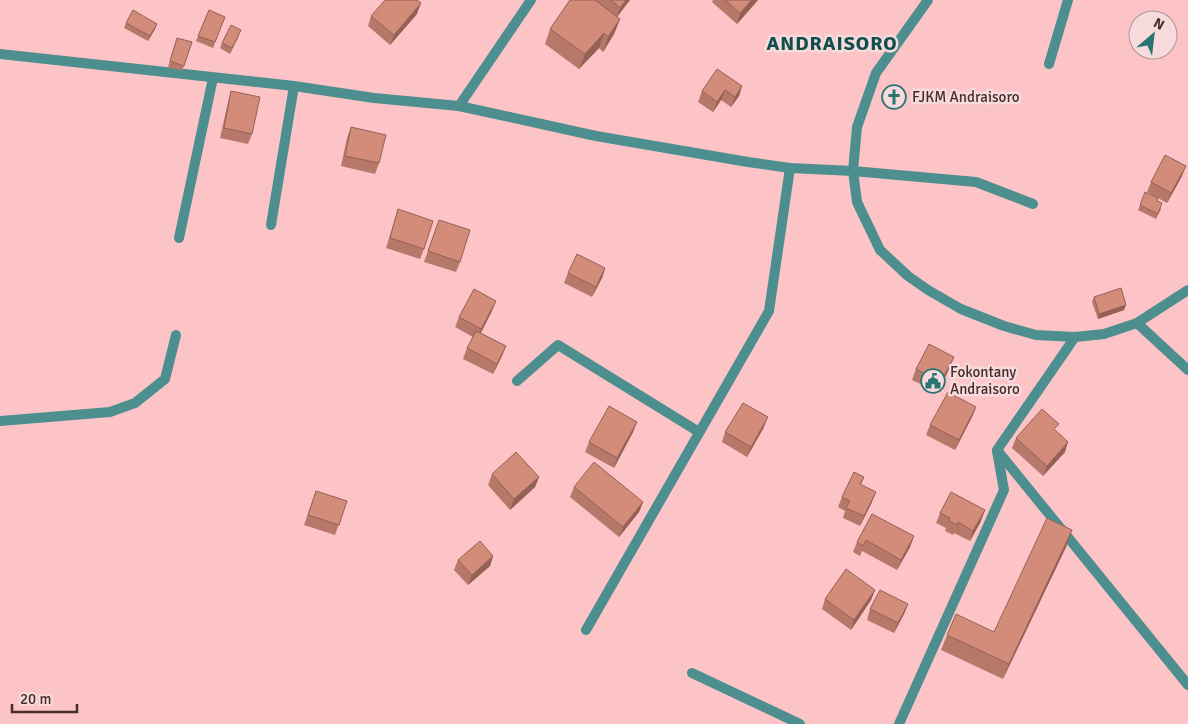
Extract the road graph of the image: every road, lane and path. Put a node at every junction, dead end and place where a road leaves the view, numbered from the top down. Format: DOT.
graph roads {
  1 [pos="531,0"];
  2 [pos="928,0"];
  3 [pos="1068,0"];
  4 [pos="0,54"];
  5 [pos="1049,64"];
  6 [pos="213,78"];
  7 [pos="294,86"];
  8 [pos="459,106"];
  9 [pos="790,168"];
  10 [pos="853,171"];
  11 [pos="1033,204"];
  12 [pos="270,225"];
  13 [pos="179,238"];
  14 [pos="1188,290"];
  15 [pos="1137,323"];
  16 [pos="176,335"];
  17 [pos="1075,338"];
  18 [pos="1188,370"];
  19 [pos="517,381"];
  20 [pos="0,420"];
  21 [pos="699,432"];
  22 [pos="997,450"];
  23 [pos="586,630"];
  24 [pos="692,673"];
  25 [pos="1188,685"];
  26 [pos="800,724"];
  27 [pos="899,724"];
  1 -- 8 [label="street"];
  2 -- 10 [label="street"];
  3 -- 5 [label="street"];
  4 -- 6 [label="street"];
  6 -- 7 [label="street"];
  6 -- 13 [label="street"];
  7 -- 8 [label="street"];
  7 -- 12 [label="street"];
  8 -- 9 [label="street"];
  9 -- 10 [label="street"];
  9 -- 21 [label="street"];
  10 -- 11 [label="street"];
  10 -- 17 [label="street"];
  14 -- 15 [label="street"];
  15 -- 17 [label="street"];
  15 -- 18 [label="street"];
  16 -- 20 [label="street"];
  17 -- 22 [label="street"];
  19 -- 21 [label="street"];
  21 -- 23 [label="street"];
  22 -- 25 [label="street"];
  22 -- 27 [label="street"];
  24 -- 26 [label="street"];
}
